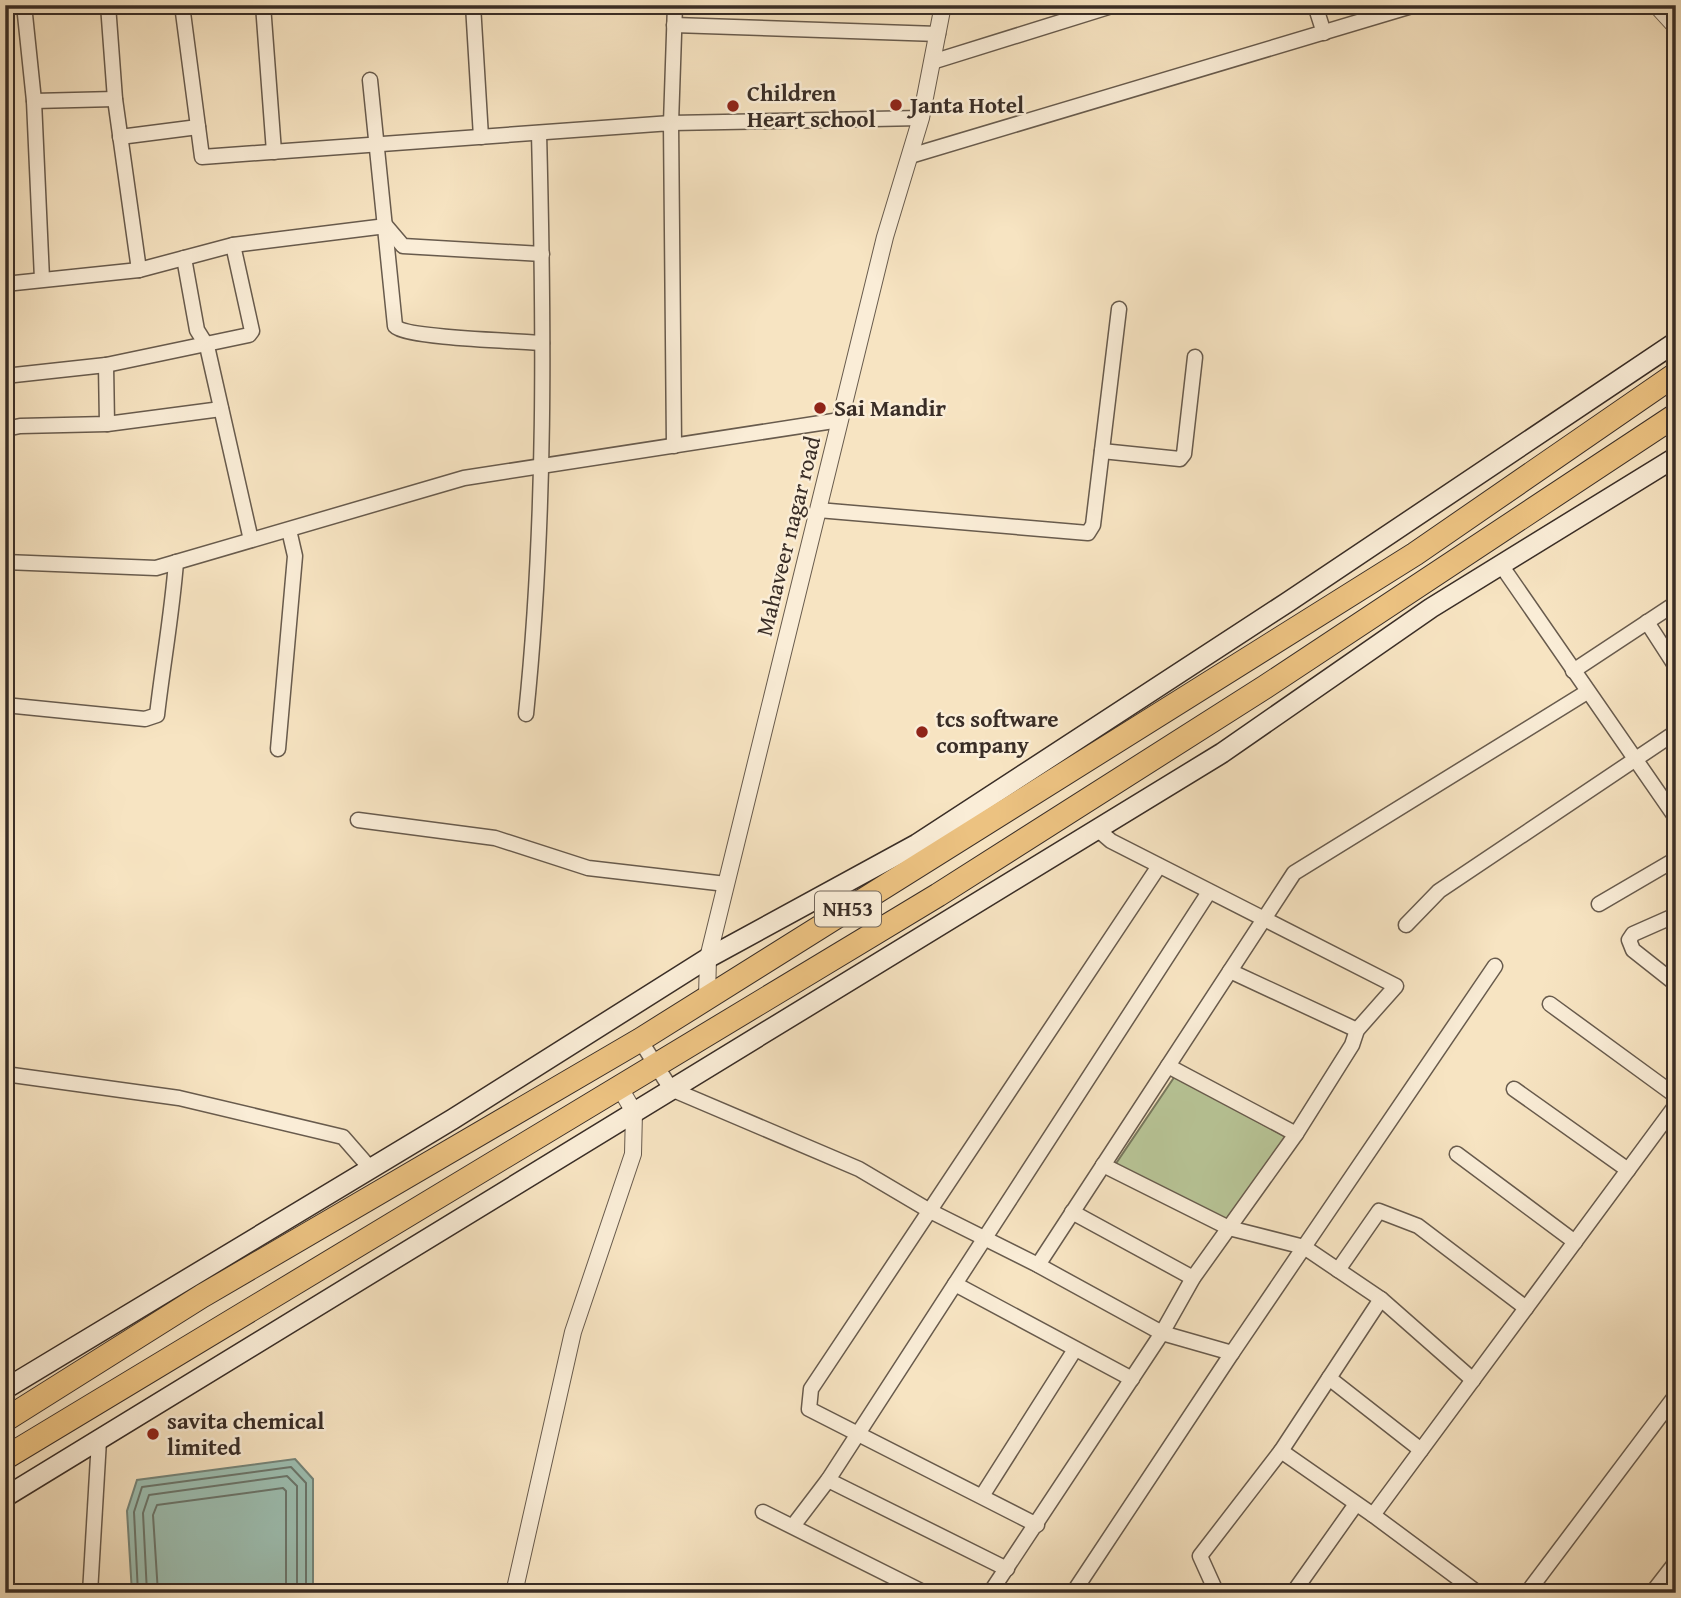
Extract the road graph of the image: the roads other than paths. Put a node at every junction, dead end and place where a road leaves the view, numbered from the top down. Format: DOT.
graph roads {
  1 [pos="24,5"];
  2 [pos="108,5"];
  3 [pos="182,5"];
  4 [pos="263,5"];
  5 [pos="473,5"];
  6 [pos="675,5"];
  7 [pos="943,5"];
  8 [pos="1115,5"];
  9 [pos="1315,5"];
  10 [pos="1415,5"];
  11 [pos="1656,5"];
  12 [pos="674,25"];
  13 [pos="1676,27"];
  14 [pos="1324,33"];
  15 [pos="938,34"];
  16 [pos="932,62"];
  17 [pos="370,80"];
  18 [pos="114,99"];
  19 [pos="34,102"];
  20 [pos="921,118"];
  21 [pos="671,123"];
  22 [pos="198,127"];
  23 [pos="539,133"];
  24 [pos="120,137"];
  25 [pos="481,137"];
  26 [pos="375,145"];
  27 [pos="274,152"];
  28 [pos="910,156"];
  29 [pos="386,226"];
  30 [pos="233,245"];
  31 [pos="542,254"];
  32 [pos="184,258"];
  33 [pos="139,270"];
  34 [pos="42,279"];
  35 [pos="5,284"];
  36 [pos="1119,309"];
  37 [pos="1676,342"];
  38 [pos="542,343"];
  39 [pos="207,345"];
  40 [pos="1195,357"];
  41 [pos="106,365"];
  42 [pos="1676,374"];
  43 [pos="5,376"];
  44 [pos="222,410"];
  45 [pos="1676,415"];
  46 [pos="840,420"];
  47 [pos="107,425"];
  48 [pos="6,429"];
  49 [pos="674,446"];
  50 [pos="1102,451"];
  51 [pos="1676,457"];
  52 [pos="5,465"];
  53 [pos="542,466"];
  54 [pos="818,510"];
  55 [pos="289,530"];
  56 [pos="251,540"];
  57 [pos="5,562"];
  58 [pos="176,562"];
  59 [pos="1502,565"];
  60 [pos="1674,609"];
  61 [pos="1647,622"];
  62 [pos="1676,667"];
  63 [pos="1573,671"];
  64 [pos="1587,692"];
  65 [pos="5,705"];
  66 [pos="526,714"];
  67 [pos="1676,732"];
  68 [pos="278,749"];
  69 [pos="1634,760"];
  70 [pos="1676,818"];
  71 [pos="358,820"];
  72 [pos="1097,829"];
  73 [pos="1676,859"];
  74 [pos="1159,866"];
  75 [pos="726,884"];
  76 [pos="1209,892"];
  77 [pos="1599,904"];
  78 [pos="1676,915"];
  79 [pos="1263,920"];
  80 [pos="1406,925"];
  81 [pos="708,958"];
  82 [pos="1495,966"];
  83 [pos="1230,971"];
  84 [pos="1676,984"];
  85 [pos="707,997"];
  86 [pos="1550,1004"];
  87 [pos="1357,1030"];
  88 [pos="640,1040"];
  89 [pos="657,1063"];
  90 [pos="1168,1066"];
  91 [pos="5,1074"];
  92 [pos="620,1088"];
  93 [pos="671,1089"];
  94 [pos="1514,1089"];
  95 [pos="1676,1096"];
  96 [pos="1676,1105"];
  97 [pos="634,1112"];
  98 [pos="1296,1134"];
  99 [pos="1457,1154"];
  100 [pos="1103,1165"];
  101 [pos="370,1168"];
  102 [pos="1628,1170"];
  103 [pos="930,1211"];
  104 [pos="1072,1212"];
  105 [pos="1229,1228"];
  106 [pos="985,1239"];
  107 [pos="1575,1242"];
  108 [pos="1304,1247"];
  109 [pos="1038,1265"];
  110 [pos="1338,1270"];
  111 [pos="1194,1278"];
  112 [pos="955,1284"];
  113 [pos="1381,1299"];
  114 [pos="1526,1308"];
  115 [pos="1163,1333"];
  116 [pos="1074,1351"];
  117 [pos="1232,1353"];
  118 [pos="1329,1378"];
  119 [pos="1132,1379"];
  120 [pos="1473,1380"];
  121 [pos="5,1389"];
  122 [pos="1676,1395"];
  123 [pos="5,1420"];
  124 [pos="858,1433"];
  125 [pos="99,1440"];
  126 [pos="1421,1450"];
  127 [pos="1281,1451"];
  128 [pos="5,1458"];
  129 [pos="828,1480"];
  130 [pos="982,1496"];
  131 [pos="5,1497"];
  132 [pos="1356,1504"];
  133 [pos="763,1512"];
  134 [pos="1373,1515"];
  135 [pos="1037,1525"];
  136 [pos="793,1526"];
  137 [pos="1676,1562"];
  138 [pos="1007,1569"];
  139 [pos="1654,1592"];
  140 [pos="90,1593"];
  141 [pos="514,1593"];
  142 [pos="925,1593"];
  143 [pos="990,1593"];
  144 [pos="1073,1593"];
  145 [pos="1210,1593"];
  146 [pos="1293,1593"];
  147 [pos="1478,1593"];
  148 [pos="1527,1593"];
  1 -- 19 [label="street"];
  2 -- 18 [label="street"];
  3 -- 22 [label="street"];
  4 -- 27 [label="street"];
  5 -- 25 [label="street"];
  6 -- 12 [label="street"];
  7 -- 15 [label="street, Mahaveer nagar road"];
  8 -- 16 [label="street"];
  9 -- 14 [label="street"];
  10 -- 14 [label="street"];
  11 -- 13 [label="street"];
  12 -- 15 [label="street"];
  12 -- 21 [label="street"];
  14 -- 28 [label="street"];
  15 -- 16 [label="street, Mahaveer nagar road"];
  16 -- 20 [label="street, Mahaveer nagar road"];
  17 -- 26 [label="street"];
  18 -- 19 [label="street"];
  18 -- 24 [label="street"];
  19 -- 34 [label="street"];
  20 -- 21 [label="street"];
  20 -- 28 [label="street, Mahaveer nagar road"];
  21 -- 23 [label="street"];
  21 -- 49 [label="street"];
  22 -- 24 [label="street"];
  22 -- 27 [label="street"];
  23 -- 25 [label="street"];
  23 -- 31 [label="street"];
  24 -- 33 [label="street"];
  25 -- 26 [label="street"];
  26 -- 27 [label="street"];
  26 -- 29 [label="street"];
  28 -- 46 [label="street, Mahaveer nagar road"];
  29 -- 30 [label="street"];
  29 -- 31 [label="street"];
  29 -- 38 [label="street"];
  30 -- 32 [label="street"];
  30 -- 39 [label="street"];
  31 -- 38 [label="street"];
  32 -- 33 [label="street"];
  32 -- 39 [label="street"];
  33 -- 34 [label="street"];
  34 -- 35 [label="street"];
  36 -- 50 [label="street"];
  37 -- 81 [label="main road"];
  38 -- 53 [label="street"];
  39 -- 41 [label="street"];
  39 -- 44 [label="street"];
  40 -- 50 [label="street"];
  41 -- 43 [label="street"];
  41 -- 47 [label="street"];
  42 -- 85 [label="highway, NH53"];
  44 -- 47 [label="street"];
  44 -- 56 [label="street"];
  45 -- 89 [label="highway, NH53"];
  46 -- 49 [label="street"];
  46 -- 54 [label="street, Mahaveer nagar road"];
  47 -- 48 [label="street"];
  48 -- 52 [label="street"];
  49 -- 53 [label="street"];
  50 -- 54 [label="street"];
  51 -- 59 [label="main road"];
  53 -- 55 [label="street"];
  53 -- 66 [label="street"];
  54 -- 75 [label="street, Mahaveer nagar road"];
  55 -- 56 [label="street"];
  55 -- 68 [label="street"];
  56 -- 58 [label="street"];
  57 -- 58 [label="street"];
  58 -- 65 [label="street"];
  59 -- 63 [label="street"];
  59 -- 72 [label="main road"];
  60 -- 61 [label="street"];
  61 -- 62 [label="street"];
  61 -- 63 [label="street"];
  63 -- 64 [label="street"];
  64 -- 69 [label="street"];
  64 -- 79 [label="street"];
  67 -- 69 [label="street"];
  69 -- 70 [label="street"];
  69 -- 80 [label="street"];
  71 -- 75 [label="street"];
  72 -- 74 [label="street"];
  72 -- 93 [label="main road"];
  73 -- 77 [label="street"];
  74 -- 76 [label="street"];
  74 -- 103 [label="street"];
  75 -- 81 [label="street, Mahaveer nagar road"];
  76 -- 79 [label="street"];
  76 -- 106 [label="street"];
  78 -- 84 [label="street"];
  79 -- 83 [label="street"];
  79 -- 87 [label="street"];
  81 -- 85 [label="street, Mahaveer nagar road"];
  81 -- 101 [label="main road"];
  82 -- 108 [label="street"];
  83 -- 87 [label="street"];
  83 -- 90 [label="street"];
  85 -- 88 [label="highway, NH53"];
  86 -- 95 [label="street"];
  87 -- 98 [label="street"];
  88 -- 89 [label="street"];
  88 -- 123 [label="highway, NH53"];
  89 -- 92 [label="highway, NH53"];
  89 -- 93 [label="street"];
  90 -- 98 [label="street"];
  90 -- 100 [label="street"];
  91 -- 101 [label="street"];
  92 -- 97 [label="street"];
  92 -- 128 [label="highway, NH53"];
  93 -- 97 [label="main road"];
  93 -- 103 [label="street"];
  94 -- 102 [label="street"];
  96 -- 102 [label="street"];
  97 -- 125 [label="main road"];
  97 -- 141 [label="street"];
  98 -- 105 [label="street"];
  99 -- 107 [label="street"];
  100 -- 104 [label="street"];
  100 -- 105 [label="street"];
  101 -- 121 [label="main road"];
  102 -- 107 [label="street"];
  103 -- 106 [label="street"];
  103 -- 124 [label="street"];
  104 -- 109 [label="street"];
  104 -- 111 [label="street"];
  105 -- 108 [label="street"];
  105 -- 111 [label="street"];
  106 -- 109 [label="street"];
  106 -- 112 [label="street"];
  107 -- 114 [label="street"];
  108 -- 110 [label="street"];
  108 -- 117 [label="street"];
  109 -- 115 [label="street"];
  110 -- 113 [label="street"];
  110 -- 114 [label="street"];
  111 -- 115 [label="street"];
  112 -- 116 [label="street"];
  112 -- 124 [label="street"];
  113 -- 118 [label="street"];
  113 -- 120 [label="street"];
  114 -- 120 [label="street"];
  115 -- 117 [label="street"];
  115 -- 119 [label="street"];
  116 -- 119 [label="street"];
  116 -- 130 [label="street"];
  117 -- 144 [label="street"];
  118 -- 126 [label="street"];
  118 -- 127 [label="street"];
  119 -- 135 [label="street"];
  120 -- 126 [label="street"];
  122 -- 148 [label="street"];
  124 -- 129 [label="street"];
  124 -- 130 [label="street"];
  125 -- 131 [label="main road"];
  125 -- 140 [label="street"];
  126 -- 134 [label="street"];
  127 -- 132 [label="street"];
  127 -- 145 [label="street"];
  129 -- 136 [label="street"];
  129 -- 138 [label="street"];
  130 -- 135 [label="street"];
  132 -- 134 [label="street"];
  132 -- 146 [label="street"];
  133 -- 136 [label="street"];
  134 -- 147 [label="street"];
  135 -- 138 [label="street"];
  136 -- 142 [label="street"];
  137 -- 139 [label="street"];
  138 -- 143 [label="street"];
}
